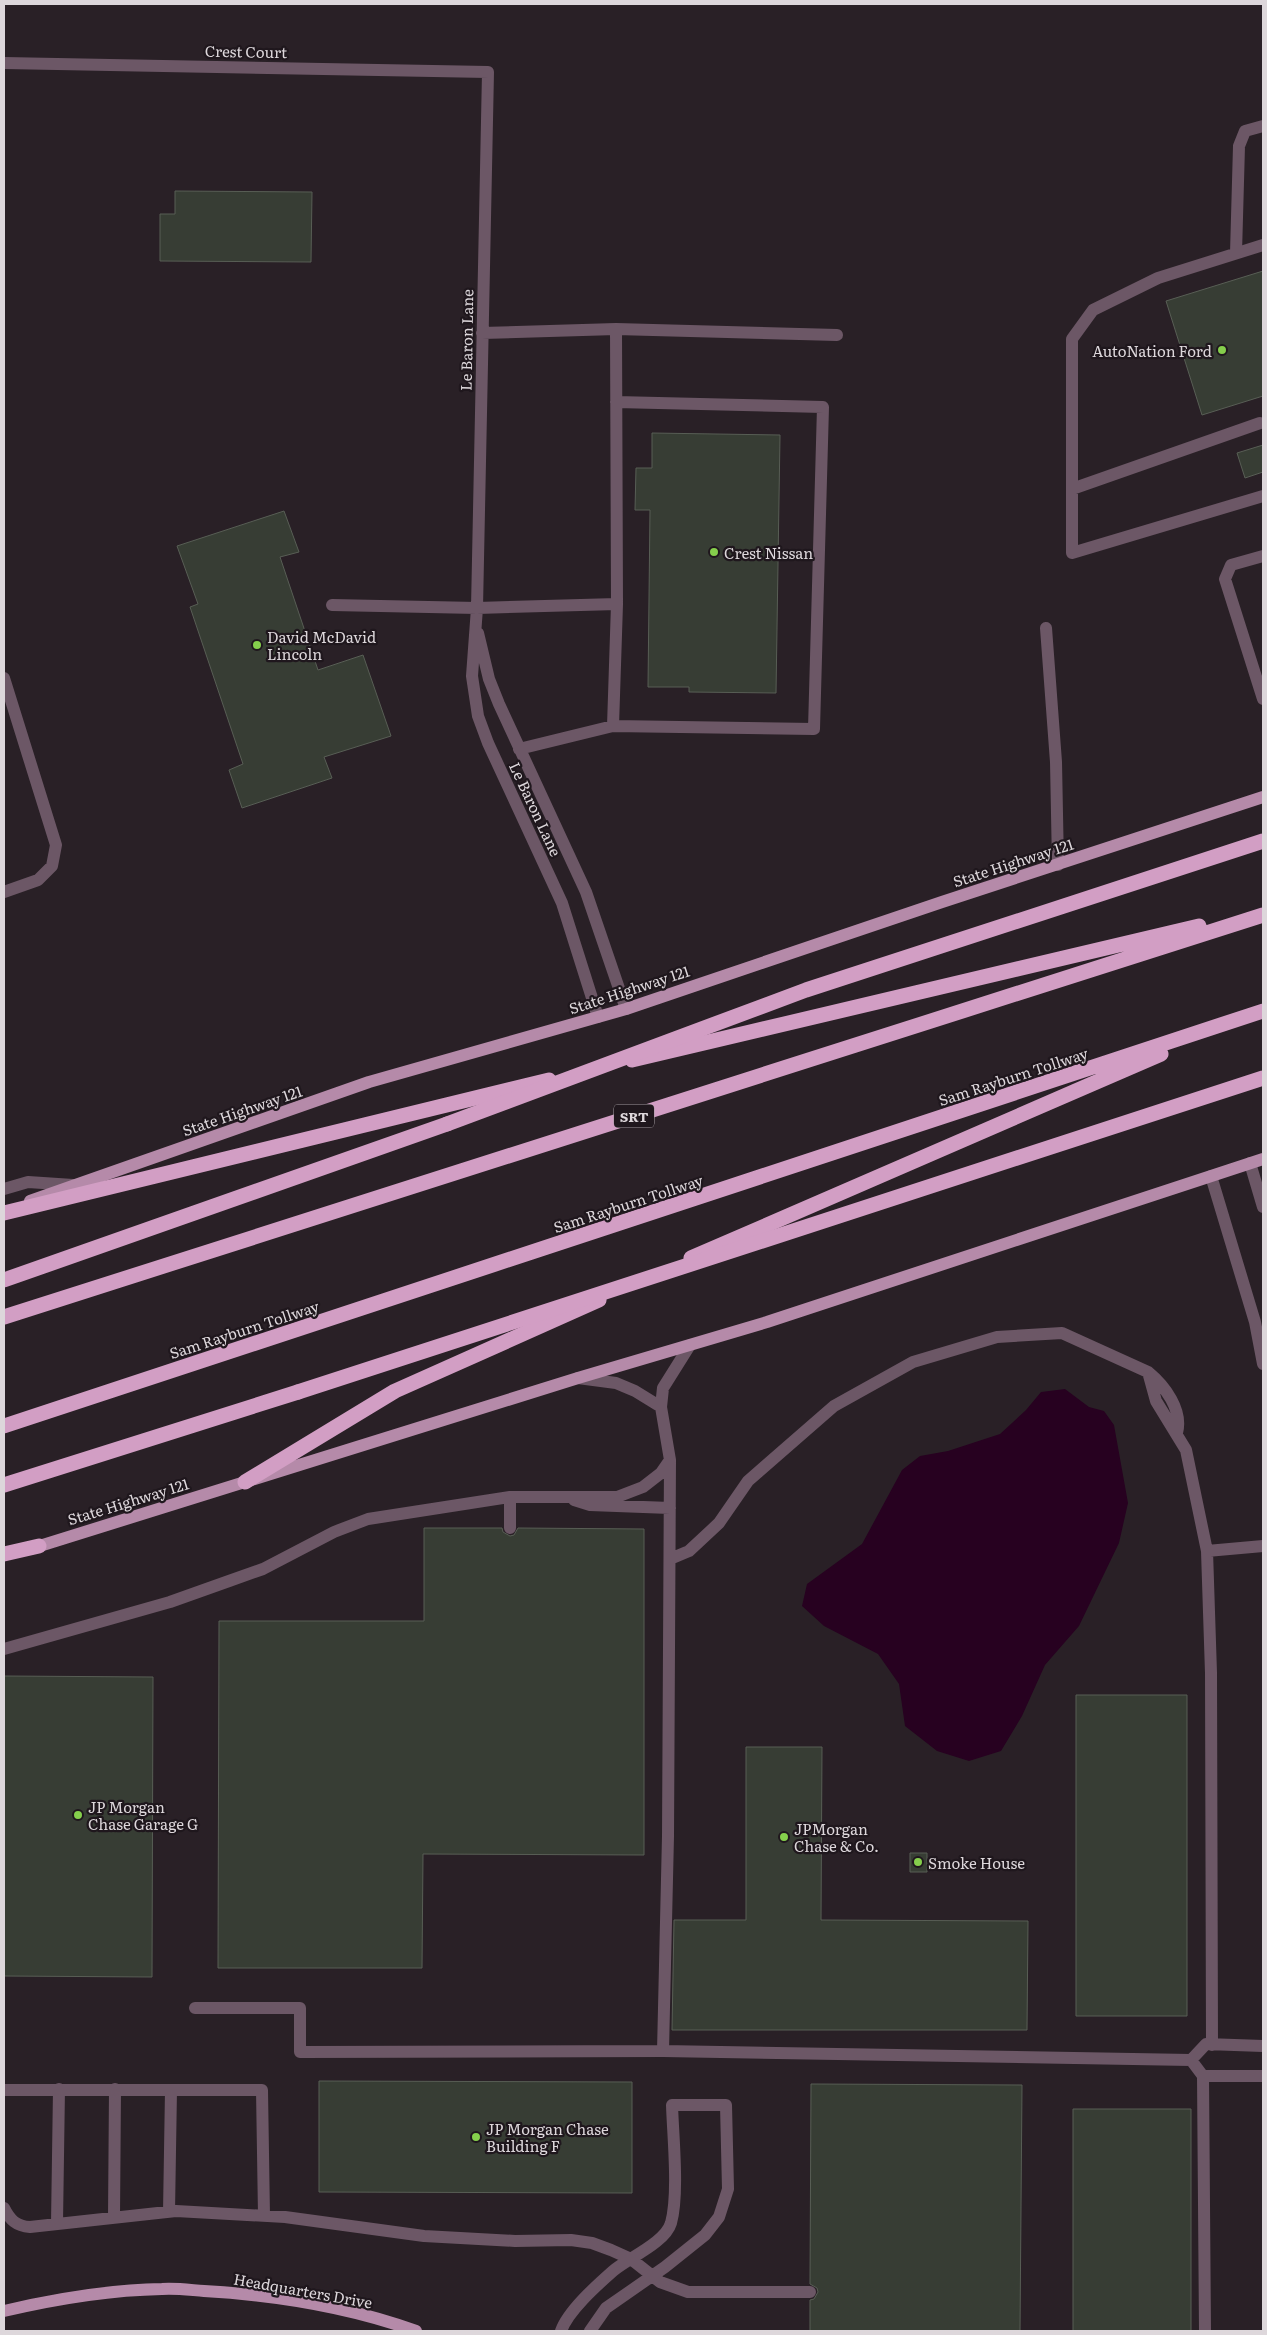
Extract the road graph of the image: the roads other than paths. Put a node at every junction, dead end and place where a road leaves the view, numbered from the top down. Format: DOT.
graph roads {
  1 [pos="4,63"];
  2 [pos="488,72"];
  3 [pos="1263,126"];
  4 [pos="1263,245"];
  5 [pos="1236,254"];
  6 [pos="616,330"];
  7 [pos="482,333"];
  8 [pos="837,336"];
  9 [pos="616,402"];
  10 [pos="1260,424"];
  11 [pos="1072,489"];
  12 [pos="1263,496"];
  13 [pos="1263,556"];
  14 [pos="332,604"];
  15 [pos="617,604"];
  16 [pos="477,608"];
  17 [pos="1046,628"];
  18 [pos="4,678"];
  19 [pos="1263,699"];
  20 [pos="613,726"];
  21 [pos="519,749"];
  22 [pos="1263,798"];
  23 [pos="1263,842"];
  24 [pos="1058,865"];
  25 [pos="4,892"];
  26 [pos="1263,910"];
  27 [pos="1263,914"];
  28 [pos="626,1009"];
  29 [pos="1257,1013"];
  30 [pos="598,1017"];
  31 [pos="1263,1078"];
  32 [pos="1263,1159"];
  33 [pos="1250,1163"];
  34 [pos="1211,1176"];
  35 [pos="73,1186"];
  36 [pos="4,1189"];
  37 [pos="1263,1207"];
  38 [pos="4,1211"];
  39 [pos="4,1280"];
  40 [pos="4,1317"];
  41 [pos="690,1345"];
  42 [pos="1263,1364"];
  43 [pos="578,1378"];
  44 [pos="661,1407"];
  45 [pos="4,1426"];
  46 [pos="670,1460"];
  47 [pos="245,1482"];
  48 [pos="4,1485"];
  49 [pos="562,1496"];
  50 [pos="510,1497"];
  51 [pos="670,1508"];
  52 [pos="510,1528"];
  53 [pos="39,1546"];
  54 [pos="1263,1546"];
  55 [pos="1207,1551"];
  56 [pos="4,1556"];
  57 [pos="670,1559"];
  58 [pos="4,1649"];
  59 [pos="196,2008"];
  60 [pos="1212,2045"];
  61 [pos="1263,2046"];
  62 [pos="663,2051"];
  63 [pos="1191,2060"];
  64 [pos="1203,2076"];
  65 [pos="1263,2076"];
  66 [pos="59,2089"];
  67 [pos="115,2089"];
  68 [pos="4,2090"];
  69 [pos="171,2090"];
  70 [pos="4,2208"];
  71 [pos="170,2212"];
  72 [pos="264,2216"];
  73 [pos="114,2217"];
  74 [pos="57,2223"];
  75 [pos="631,2259"];
  76 [pos="653,2276"];
  77 [pos="810,2292"];
  78 [pos="4,2311"];
  79 [pos="416,2331"];
  80 [pos="561,2331"];
  81 [pos="590,2331"];
  82 [pos="1205,2331"];
  1 -- 2 [label="street, Crest Court"];
  2 -- 7 [label="street, Le Baron Lane"];
  3 -- 5 [label="street"];
  4 -- 5 [label="street"];
  5 -- 11 [label="street"];
  6 -- 7 [label="street"];
  6 -- 8 [label="street"];
  6 -- 9 [label="street"];
  7 -- 16 [label="street, Le Baron Lane"];
  9 -- 15 [label="street"];
  9 -- 20 [label="street"];
  10 -- 11 [label="street"];
  11 -- 12 [label="street"];
  13 -- 19 [label="street"];
  14 -- 16 [label="street"];
  15 -- 16 [label="street"];
  15 -- 20 [label="street"];
  16 -- 21 [label="street, Le Baron Lane"];
  16 -- 30 [label="street, Le Baron Lane"];
  17 -- 24 [label="street"];
  18 -- 25 [label="street"];
  20 -- 21 [label="street"];
  21 -- 28 [label="street, Le Baron Lane"];
  22 -- 24 [label="main road, State Highway 121"];
  23 -- 39 [label="highway, bridge"];
  24 -- 28 [label="main road, State Highway 121"];
  26 -- 38 [label="highway"];
  27 -- 40 [label="highway, SRT"];
  28 -- 30 [label="main road, State Highway 121"];
  29 -- 45 [label="highway, Sam Rayburn Tollway"];
  29 -- 47 [label="highway"];
  30 -- 35 [label="main road, State Highway 121"];
  31 -- 48 [label="highway, bridge"];
  32 -- 33 [label="main road, State Highway 121"];
  33 -- 34 [label="main road, State Highway 121"];
  33 -- 37 [label="street"];
  34 -- 41 [label="main road, State Highway 121"];
  34 -- 42 [label="street"];
  35 -- 36 [label="street"];
  35 -- 38 [label="main road, State Highway 121"];
  41 -- 43 [label="main road, State Highway 121"];
  41 -- 44 [label="street"];
  43 -- 44 [label="street"];
  43 -- 47 [label="main road, State Highway 121"];
  44 -- 46 [label="street"];
  46 -- 49 [label="street"];
  46 -- 51 [label="street"];
  47 -- 53 [label="main road, State Highway 121"];
  49 -- 50 [label="street"];
  49 -- 51 [label="street"];
  50 -- 52 [label="street"];
  50 -- 58 [label="street"];
  51 -- 57 [label="street"];
  53 -- 56 [label="highway"];
  54 -- 55 [label="street"];
  55 -- 57 [label="street"];
  55 -- 60 [label="street"];
  57 -- 62 [label="street"];
  59 -- 62 [label="street"];
  60 -- 61 [label="street"];
  60 -- 63 [label="street"];
  62 -- 63 [label="street"];
  63 -- 64 [label="street"];
  64 -- 65 [label="street"];
  64 -- 82 [label="street"];
  66 -- 67 [label="street"];
  66 -- 68 [label="street"];
  66 -- 74 [label="street"];
  67 -- 69 [label="street"];
  67 -- 73 [label="street"];
  69 -- 71 [label="street"];
  69 -- 72 [label="street"];
  70 -- 74 [label="street"];
  71 -- 72 [label="street"];
  71 -- 73 [label="street"];
  72 -- 75 [label="street"];
  73 -- 74 [label="street"];
  75 -- 76 [label="street"];
  75 -- 76 [label="street"];
  75 -- 80 [label="street"];
  76 -- 77 [label="street"];
  76 -- 81 [label="street"];
  78 -- 79 [label="main road, Headquarters Drive"];
}
